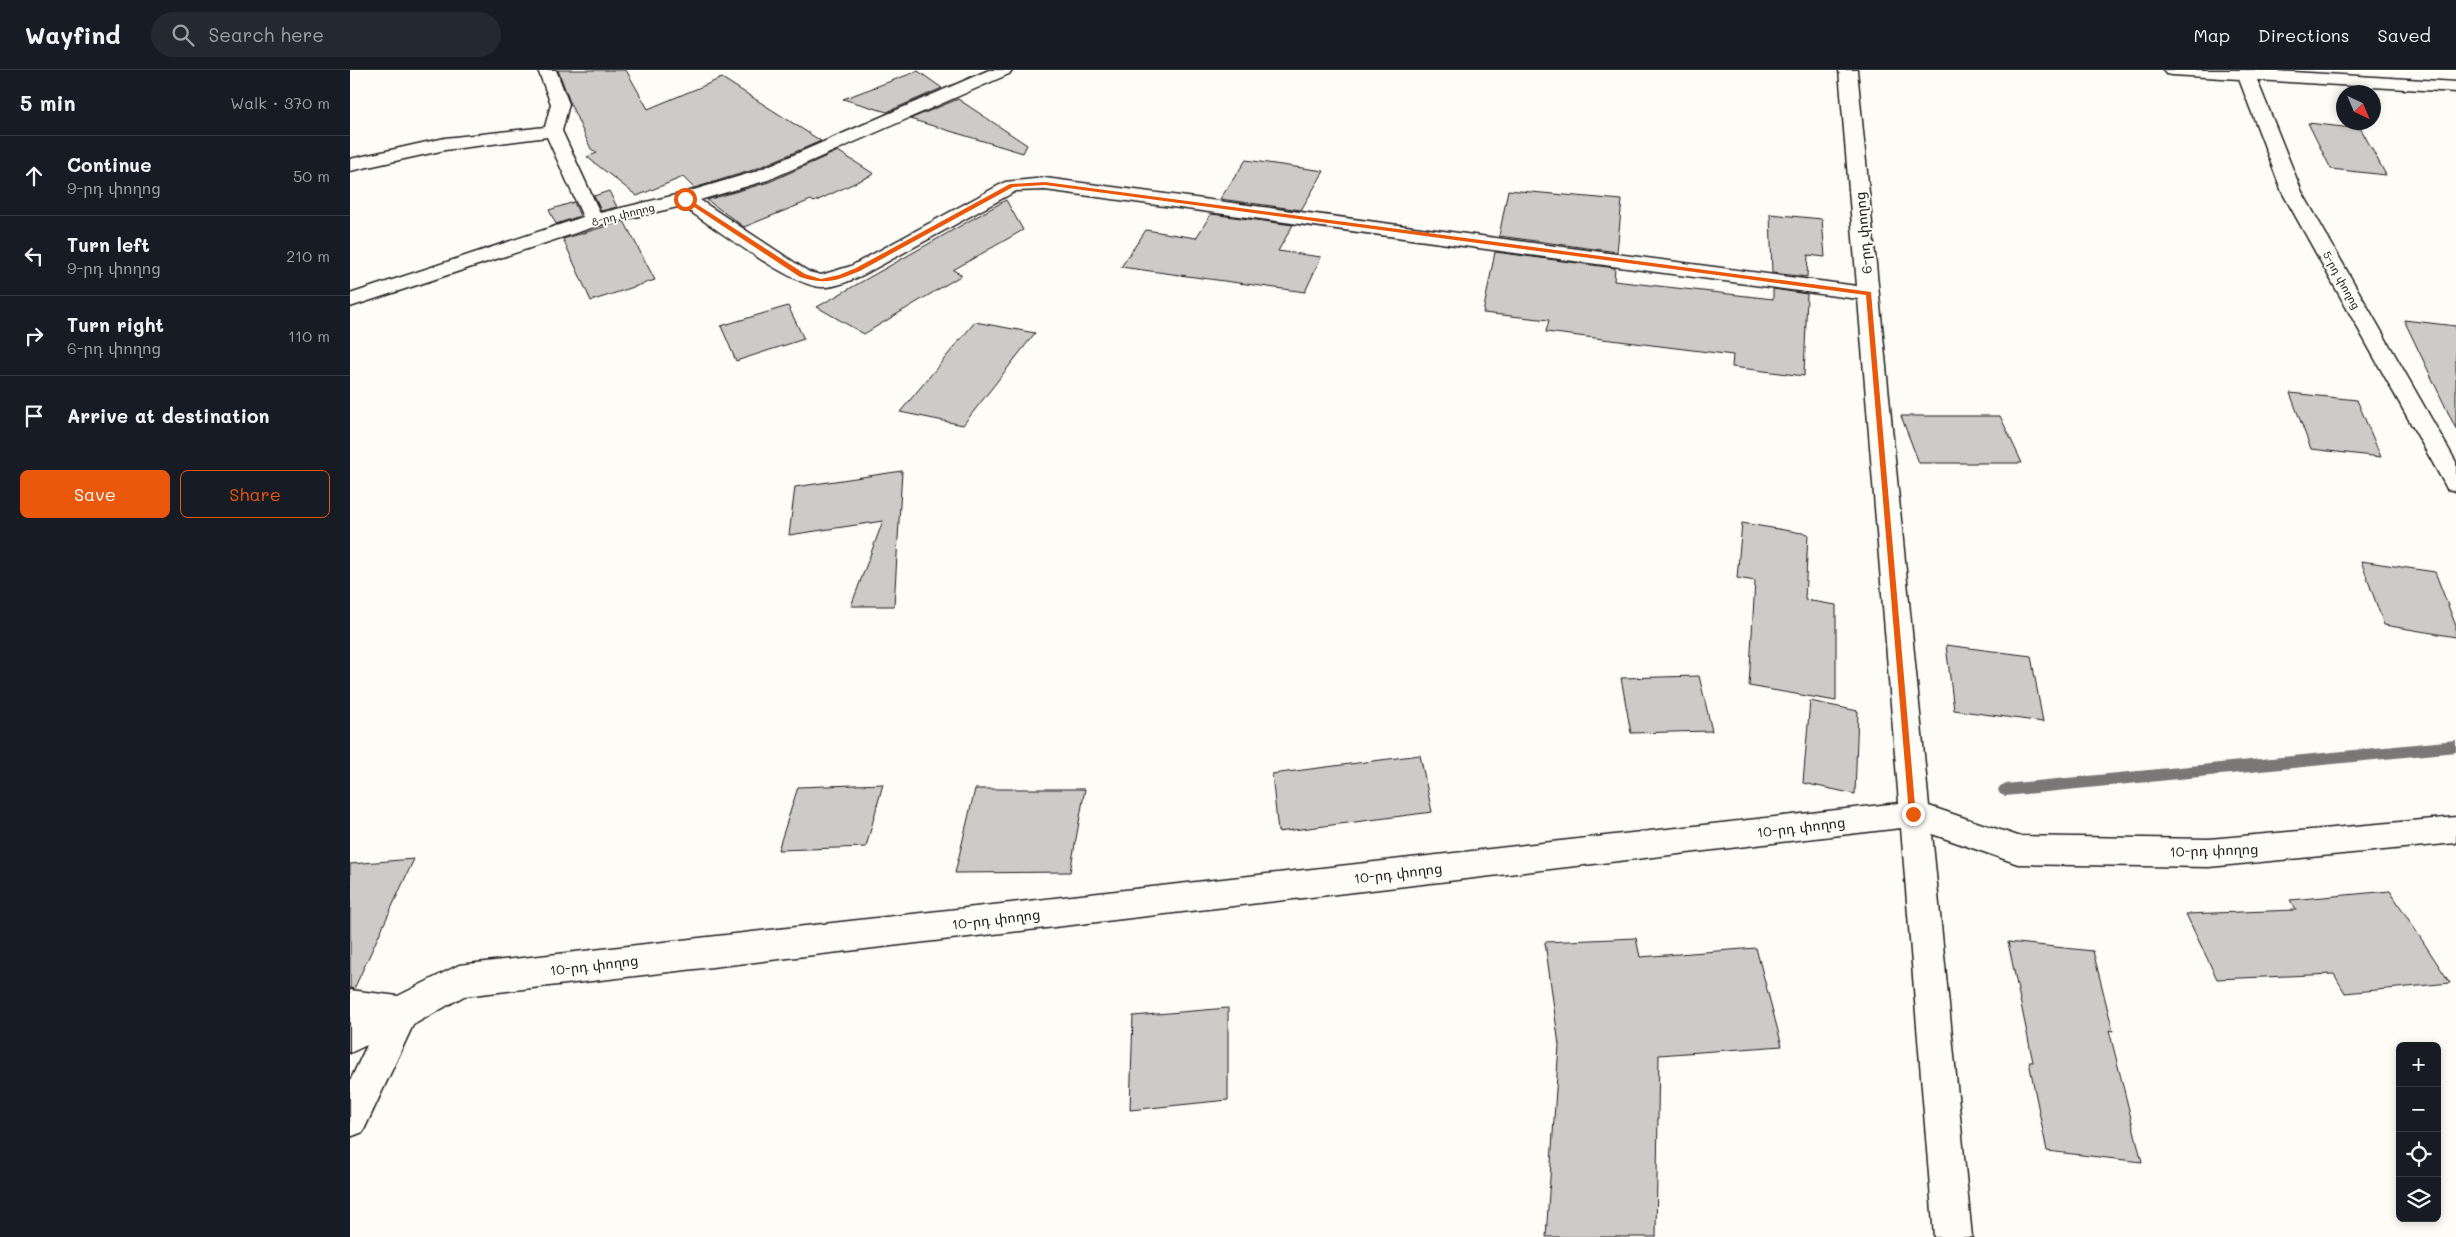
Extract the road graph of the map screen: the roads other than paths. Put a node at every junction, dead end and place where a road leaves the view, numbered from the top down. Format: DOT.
graph roads {
  1 [pos="547,70"];
  2 [pos="1003,70"];
  3 [pos="1848,70"];
  4 [pos="2172,70"];
  5 [pos="2246,72"];
  6 [pos="2456,87"];
  7 [pos="552,131"];
  8 [pos="350,165"];
  9 [pos="685,199"];
  10 [pos="594,220"];
  11 [pos="1869,294"];
  12 [pos="350,301"];
  13 [pos="2456,483"];
  14 [pos="1913,814"];
  15 [pos="2456,830"];
  16 [pos="350,1006"];
  17 [pos="402,1014"];
  18 [pos="350,1036"];
  19 [pos="350,1119"];
  20 [pos="1953,1237"];
  1 -- 7 [label="street"];
  2 -- 9 [label="street, 8-րդ փողոց"];
  3 -- 11 [label="street, 6-րդ փողոց"];
  4 -- 5 [label="street"];
  5 -- 6 [label="street"];
  5 -- 13 [label="street, 5-րդ փողոց"];
  7 -- 8 [label="street"];
  7 -- 10 [label="street"];
  9 -- 10 [label="street, 8-րդ փողոց"];
  9 -- 11 [label="street"];
  10 -- 12 [label="street, 8-րդ փողոց"];
  11 -- 14 [label="street, 6-րդ փողոց"];
  14 -- 15 [label="street, 10-րդ փողոց"];
  14 -- 17 [label="street, 10-րդ փողոց"];
  14 -- 20 [label="street, 6-րդ փողոց"];
  16 -- 17 [label="street"];
  17 -- 18 [label="street, 10-րդ փողոց"];
  17 -- 19 [label="street"];
}
